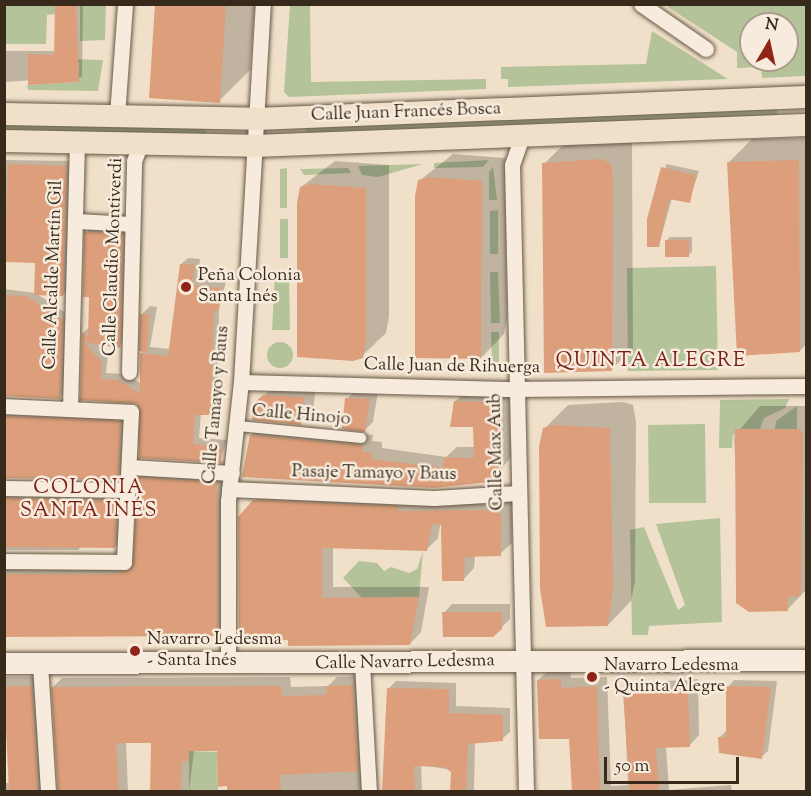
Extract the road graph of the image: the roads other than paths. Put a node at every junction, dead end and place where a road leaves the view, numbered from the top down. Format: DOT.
graph roads {
  1 [pos="125,4"];
  2 [pos="263,4"];
  3 [pos="641,4"];
  4 [pos="706,49"];
  5 [pos="807,97"];
  6 [pos="4,114"];
  7 [pos="117,116"];
  8 [pos="256,119"];
  9 [pos="807,125"];
  10 [pos="522,136"];
  11 [pos="4,141"];
  12 [pos="77,143"];
  13 [pos="140,145"];
  14 [pos="254,146"];
  15 [pos="75,221"];
  16 [pos="132,224"];
  17 [pos="129,372"];
  18 [pos="241,382"];
  19 [pos="807,386"];
  20 [pos="515,389"];
  21 [pos="4,406"];
  22 [pos="70,408"];
  23 [pos="238,426"];
  24 [pos="361,438"];
  25 [pos="130,467"];
  26 [pos="231,473"];
  27 [pos="4,488"];
  28 [pos="229,489"];
  29 [pos="128,490"];
  30 [pos="517,494"];
  31 [pos="4,561"];
  32 [pos="807,660"];
  33 [pos="520,661"];
  34 [pos="4,663"];
  35 [pos="362,663"];
  36 [pos="40,664"];
  37 [pos="228,665"];
  38 [pos="48,792"];
  39 [pos="369,792"];
  40 [pos="526,792"];
  1 -- 7 [label="street"];
  2 -- 8 [label="street, Calle Tamayo y Baus"];
  3 -- 4 [label="street"];
  5 -- 8 [label="main road, Calle Juan Francés Bosca"];
  6 -- 7 [label="main road, Calle Juan Francés Bosca"];
  7 -- 8 [label="main road, Calle Juan Francés Bosca"];
  8 -- 14 [label="street, Calle Tamayo y Baus"];
  9 -- 10 [label="main road, Calle Juan Francés Bosca"];
  10 -- 14 [label="main road, Calle Juan Francés Bosca"];
  10 -- 20 [label="street, Calle Max Aub"];
  11 -- 12 [label="main road, Calle Juan Francés Bosca"];
  12 -- 13 [label="main road, Calle Juan Francés Bosca"];
  12 -- 15 [label="street, Calle Alcalde Martín Gil"];
  13 -- 14 [label="main road, Calle Juan Francés Bosca"];
  13 -- 16 [label="street, Calle Claudio Montiverdi"];
  14 -- 18 [label="street, Calle Tamayo y Baus"];
  15 -- 16 [label="street"];
  15 -- 22 [label="street, Calle Alcalde Martín Gil"];
  16 -- 17 [label="street, Calle Claudio Montiverdi"];
  18 -- 20 [label="street, Calle Juan de Rihuerga"];
  18 -- 23 [label="street, Calle Tamayo y Baus"];
  19 -- 20 [label="street, Calle Juan de Rihuerga"];
  20 -- 30 [label="street, Calle Max Aub"];
  21 -- 22 [label="street"];
  22 -- 25 [label="street"];
  23 -- 24 [label="street, Calle Hinojo"];
  23 -- 26 [label="street, Calle Tamayo y Baus"];
  25 -- 26 [label="street"];
  25 -- 29 [label="street"];
  26 -- 28 [label="street, Calle Tamayo y Baus"];
  27 -- 29 [label="street"];
  28 -- 30 [label="street, Pasaje Tamayo y Baus"];
  28 -- 37 [label="street, Calle Tamayo y Baus"];
  29 -- 31 [label="street"];
  30 -- 33 [label="street, Calle Max Aub"];
  32 -- 33 [label="main road, Calle Navarro Ledesma"];
  33 -- 35 [label="main road, Calle Navarro Ledesma"];
  33 -- 40 [label="street, Calle Max Aub"];
  34 -- 36 [label="main road, Calle Navarro Ledesma"];
  35 -- 37 [label="main road, Calle Navarro Ledesma"];
  35 -- 39 [label="street"];
  36 -- 37 [label="main road, Calle Navarro Ledesma"];
  36 -- 38 [label="street"];
}
